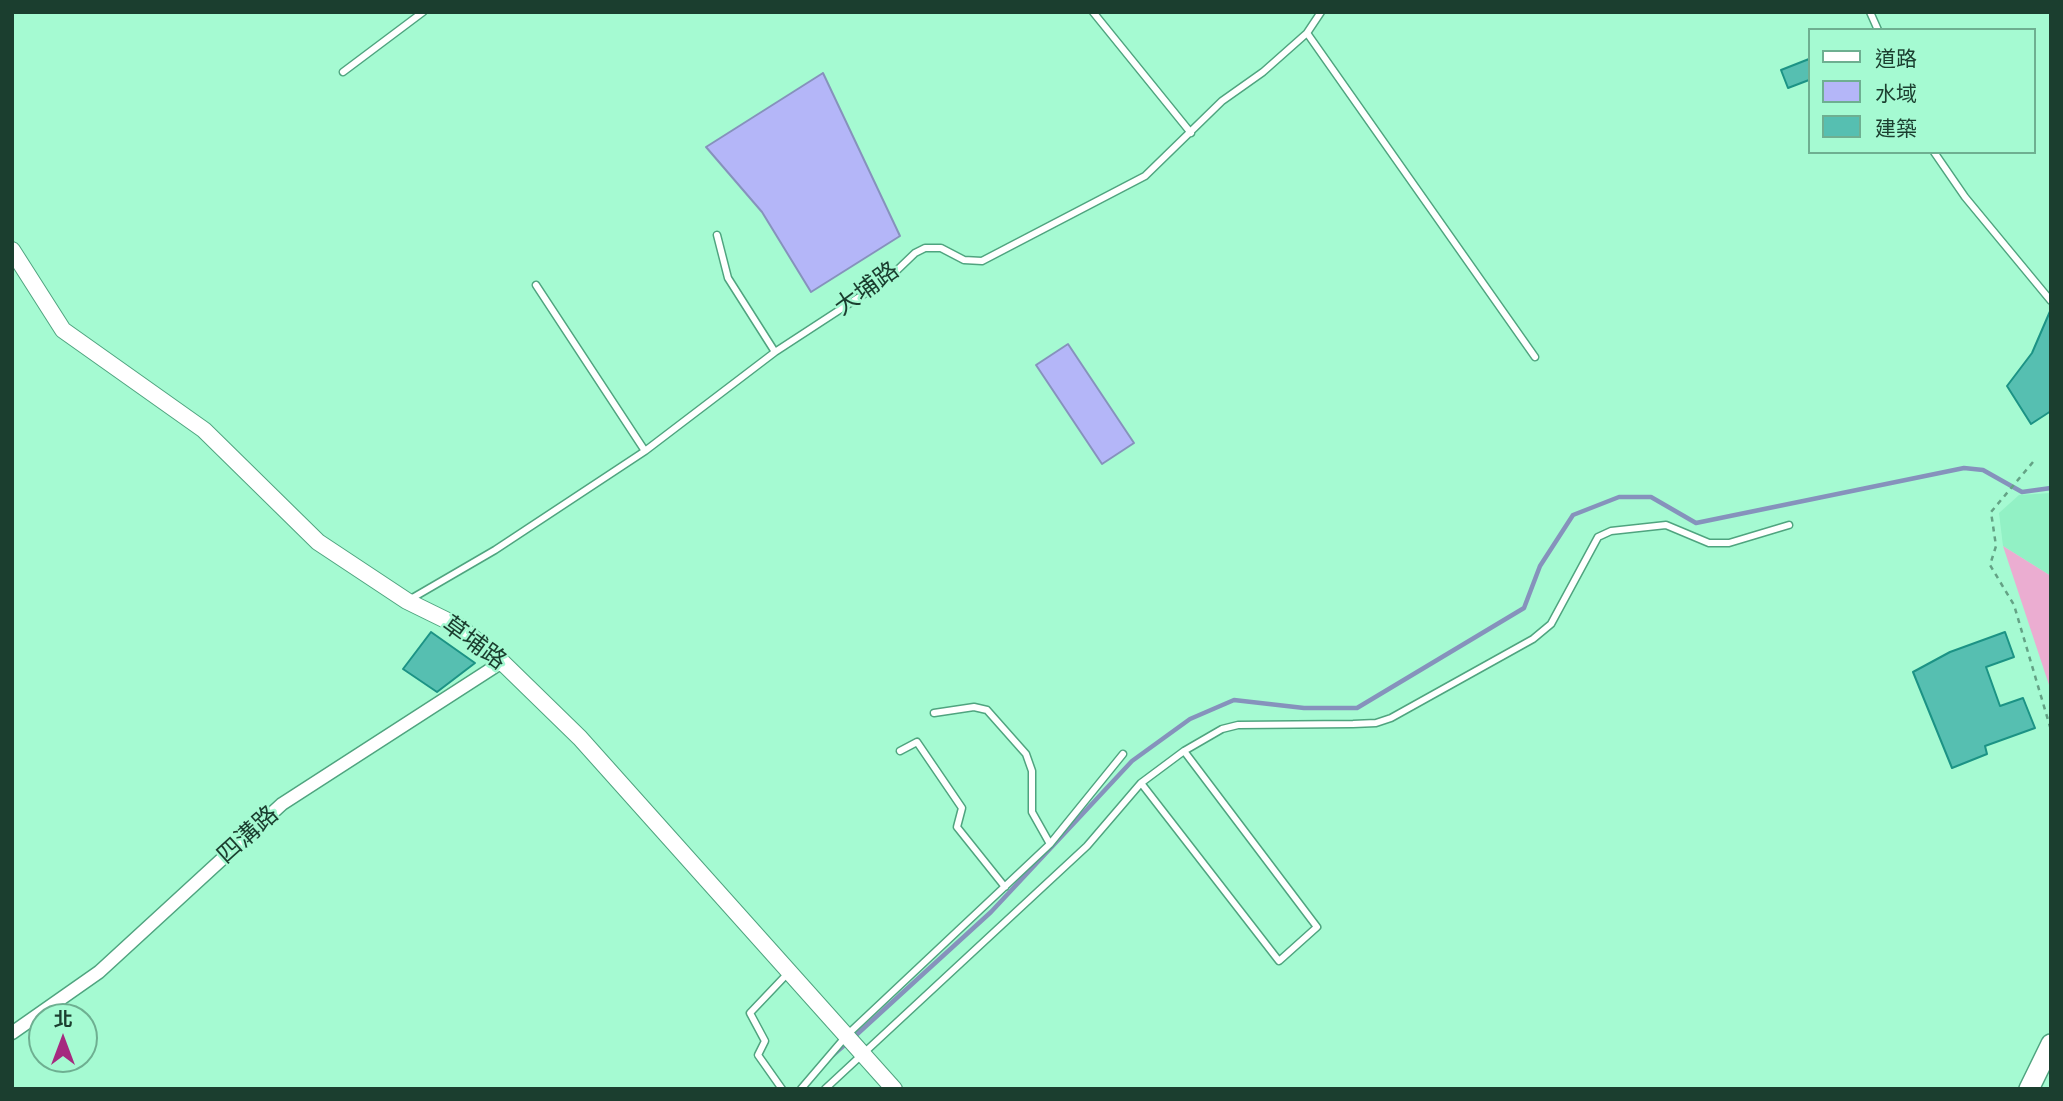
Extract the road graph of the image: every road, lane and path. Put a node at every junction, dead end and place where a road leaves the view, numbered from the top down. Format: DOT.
graph roads {
  1 [pos="423,12"];
  2 [pos="1093,12"];
  3 [pos="1321,12"];
  4 [pos="1870,12"];
  5 [pos="1877,28"];
  6 [pos="1307,33"];
  7 [pos="343,72"];
  8 [pos="1191,133"];
  9 [pos="1935,154"];
  10 [pos="717,235"];
  11 [pos="12,250"];
  12 [pos="536,285"];
  13 [pos="2051,301"];
  14 [pos="775,352"];
  15 [pos="1535,358"];
  16 [pos="645,451"];
  17 [pos="2033,462"];
  18 [pos="1789,525"];
  19 [pos="407,601"];
  20 [pos="502,662"];
  21 [pos="934,713"];
  22 [pos="2051,730"];
  23 [pos="900,751"];
  24 [pos="1184,751"];
  25 [pos="1123,754"];
  26 [pos="1141,783"];
  27 [pos="1050,844"];
  28 [pos="1005,887"];
  29 [pos="790,971"];
  30 [pos="12,1033"];
  31 [pos="848,1034"];
  32 [pos="2051,1044"];
  33 [pos="866,1054"];
  34 [pos="782,1089"];
  35 [pos="801,1089"];
  36 [pos="825,1089"];
  37 [pos="894,1089"];
  38 [pos="2029,1089"];
  1 -- 7 [label="lane"];
  2 -- 8 [label="lane"];
  3 -- 6 [label="lane, 大埔路"];
  4 -- 5 [label="lane"];
  6 -- 8 [label="lane, 大埔路"];
  6 -- 15 [label="lane"];
  8 -- 14 [label="lane, 大埔路"];
  9 -- 13 [label="lane"];
  10 -- 14 [label="lane"];
  11 -- 19 [label="street, 草埔路"];
  12 -- 16 [label="lane"];
  14 -- 16 [label="lane, 大埔路"];
  16 -- 19 [label="lane, 大埔路"];
  17 -- 22 [label="path"];
  18 -- 24 [label="lane"];
  19 -- 20 [label="street, 草埔路"];
  20 -- 29 [label="street, 草埔路"];
  20 -- 30 [label="street, 四溝路"];
  21 -- 27 [label="lane"];
  23 -- 28 [label="lane"];
  24 -- 26 [label="lane"];
  24 -- 26 [label="lane"];
  25 -- 27 [label="lane"];
  26 -- 33 [label="lane"];
  27 -- 28 [label="lane"];
  28 -- 31 [label="lane"];
  29 -- 31 [label="street, 草埔路"];
  29 -- 34 [label="lane"];
  31 -- 33 [label="street, 草埔路"];
  31 -- 35 [label="lane"];
  32 -- 38 [label="main road"];
  33 -- 36 [label="lane"];
  33 -- 37 [label="street, 草埔路"];
}
